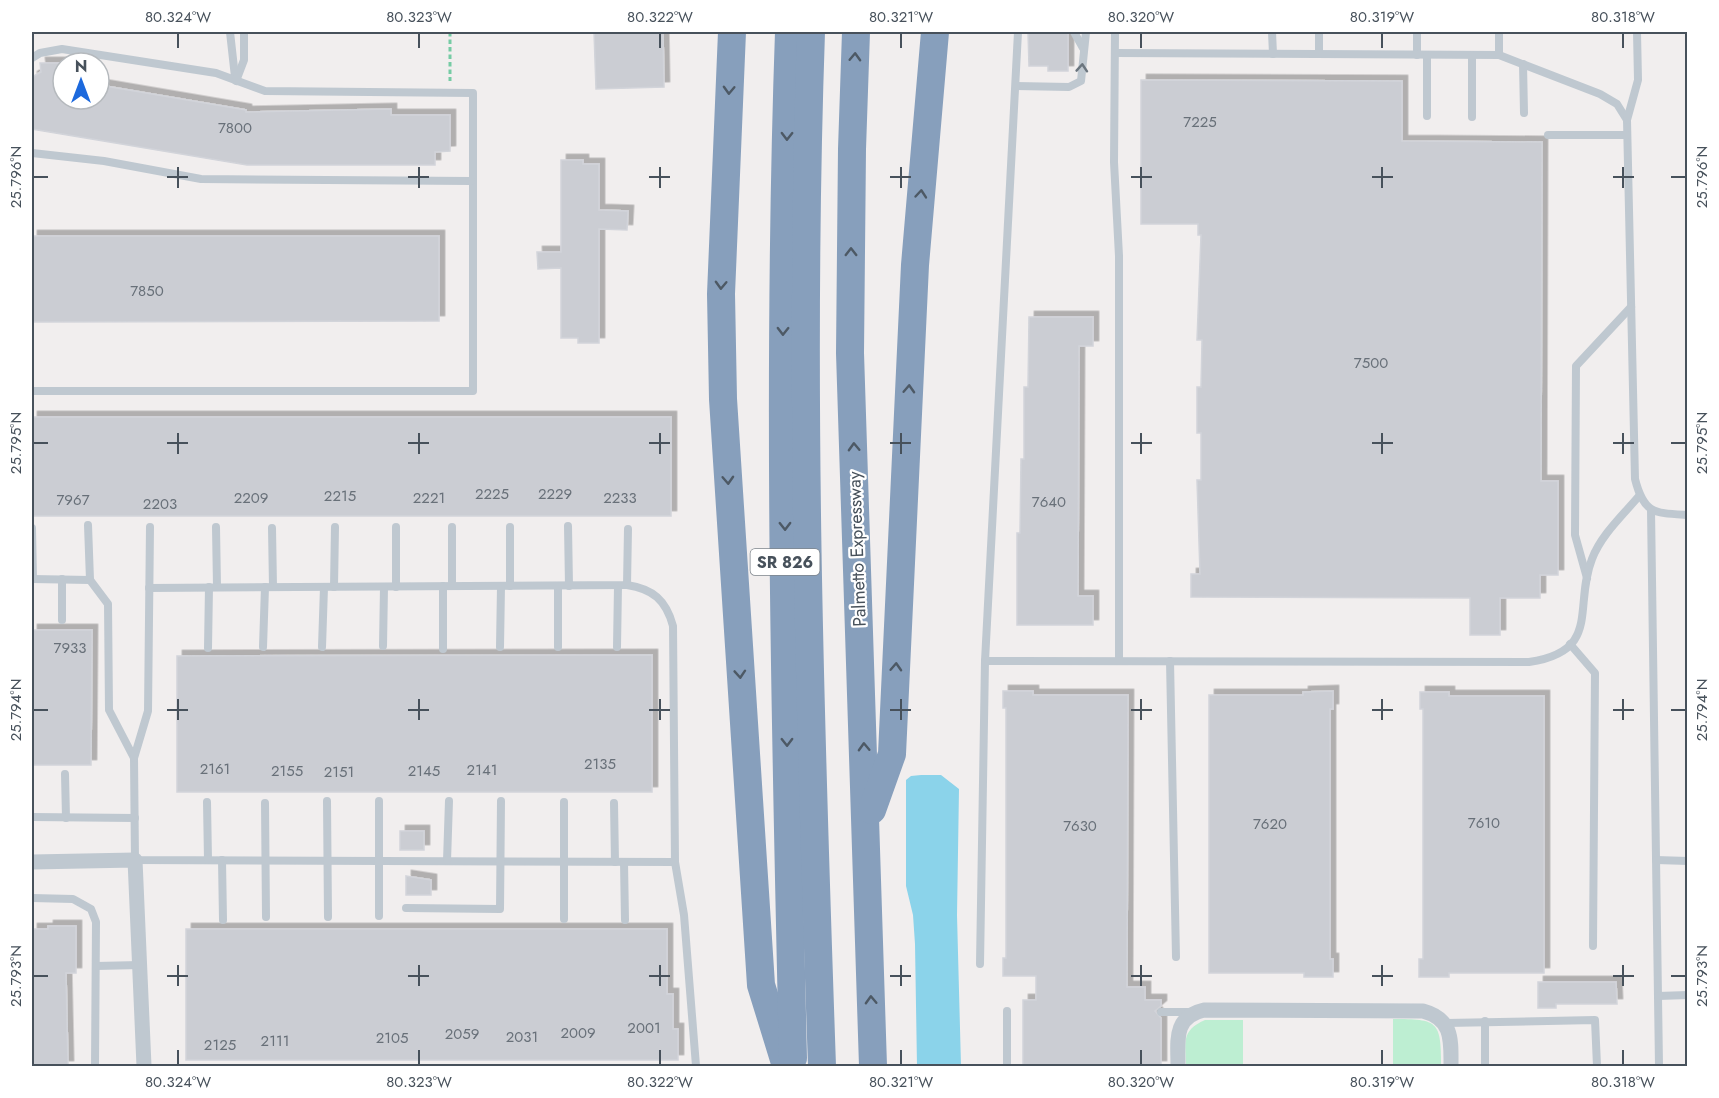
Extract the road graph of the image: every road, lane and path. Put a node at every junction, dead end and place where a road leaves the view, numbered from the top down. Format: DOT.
graph roads {
  1 [pos="230,32"];
  2 [pos="244,32"];
  3 [pos="450,32"];
  4 [pos="732,32"];
  5 [pos="789,32"];
  6 [pos="811,32"];
  7 [pos="828,32"];
  8 [pos="856,32"];
  9 [pos="935,32"];
  10 [pos="1018,32"];
  11 [pos="1074,32"];
  12 [pos="1080,32"];
  13 [pos="1086,32"];
  14 [pos="1092,32"];
  15 [pos="1116,32"];
  16 [pos="1272,32"];
  17 [pos="1319,32"];
  18 [pos="1417,32"];
  19 [pos="1500,32"];
  20 [pos="1637,32"];
  21 [pos="1083,48"];
  22 [pos="1116,53"];
  23 [pos="1273,54"];
  24 [pos="1319,54"];
  25 [pos="1417,55"];
  26 [pos="1427,55"];
  27 [pos="1472,55"];
  28 [pos="1499,55"];
  29 [pos="32,58"];
  30 [pos="1523,64"];
  31 [pos="236,81"];
  32 [pos="458,82"];
  33 [pos="1016,86"];
  34 [pos="1524,113"];
  35 [pos="1427,116"];
  36 [pos="1472,117"];
  37 [pos="1627,120"];
  38 [pos="1548,135"];
  39 [pos="1627,135"];
  40 [pos="32,153"];
  41 [pos="471,181"];
  42 [pos="1631,307"];
  43 [pos="32,391"];
  44 [pos="1639,496"];
  45 [pos="1651,510"];
  46 [pos="1688,515"];
  47 [pos="88,525"];
  48 [pos="568,526"];
  49 [pos="150,527"];
  50 [pos="216,527"];
  51 [pos="335,527"];
  52 [pos="396,527"];
  53 [pos="453,527"];
  54 [pos="510,527"];
  55 [pos="32,528"];
  56 [pos="272,528"];
  57 [pos="628,529"];
  58 [pos="32,579"];
  59 [pos="62,579"];
  60 [pos="90,580"];
  61 [pos="1587,580"];
  62 [pos="627,585"];
  63 [pos="443,586"];
  64 [pos="453,586"];
  65 [pos="501,586"];
  66 [pos="510,586"];
  67 [pos="558,586"];
  68 [pos="569,586"];
  69 [pos="618,586"];
  70 [pos="213,587"];
  71 [pos="269,587"];
  72 [pos="324,587"];
  73 [pos="334,587"];
  74 [pos="384,587"];
  75 [pos="396,587"];
  76 [pos="149,588"];
  77 [pos="62,620"];
  78 [pos="1570,644"];
  79 [pos="322,646"];
  80 [pos="383,646"];
  81 [pos="500,646"];
  82 [pos="617,646"];
  83 [pos="263,647"];
  84 [pos="558,647"];
  85 [pos="208,648"];
  86 [pos="443,649"];
  87 [pos="985,661"];
  88 [pos="1119,661"];
  89 [pos="1170,661"];
  90 [pos="134,758"];
  91 [pos="65,774"];
  92 [pos="327,801"];
  93 [pos="379,801"];
  94 [pos="449,801"];
  95 [pos="501,801"];
  96 [pos="207,802"];
  97 [pos="564,802"];
  98 [pos="265,803"];
  99 [pos="614,803"];
  100 [pos="32,818"];
  101 [pos="66,818"];
  102 [pos="135,818"];
  103 [pos="866,826"];
  104 [pos="135,860"];
  105 [pos="1656,860"];
  106 [pos="32,861"];
  107 [pos="208,861"];
  108 [pos="222,861"];
  109 [pos="266,861"];
  110 [pos="327,861"];
  111 [pos="380,861"];
  112 [pos="447,861"];
  113 [pos="1688,861"];
  114 [pos="501,862"];
  115 [pos="564,862"];
  116 [pos="615,862"];
  117 [pos="624,862"];
  118 [pos="675,862"];
  119 [pos="32,898"];
  120 [pos="406,908"];
  121 [pos="379,916"];
  122 [pos="266,917"];
  123 [pos="328,917"];
  124 [pos="564,919"];
  125 [pos="223,920"];
  126 [pos="625,920"];
  127 [pos="1593,946"];
  128 [pos="1176,957"];
  129 [pos="140,964"];
  130 [pos="980,964"];
  131 [pos="96,966"];
  132 [pos="1688,995"];
  133 [pos="1658,996"];
  134 [pos="1007,1011"];
  135 [pos="1161,1012"];
  136 [pos="1194,1012"];
  137 [pos="1485,1022"];
  138 [pos="1446,1023"];
  139 [pos="95,1066"];
  140 [pos="144,1066"];
  141 [pos="696,1066"];
  142 [pos="786,1066"];
  143 [pos="793,1066"];
  144 [pos="822,1066"];
  145 [pos="839,1066"];
  146 [pos="873,1066"];
  147 [pos="1007,1066"];
  148 [pos="1178,1066"];
  149 [pos="1451,1066"];
  150 [pos="1485,1066"];
  151 [pos="1596,1066"];
  152 [pos="1659,1066"];
  1 -- 31 [label="lane"];
  2 -- 31 [label="lane"];
  3 -- 32 [label="path"];
  4 -- 142 [label="highway, one-way"];
  5 -- 143 [label="highway, SR 826, one-way"];
  6 -- 144 [label="highway"];
  7 -- 145 [label="highway"];
  103 -- 8 [label="highway, Palmetto Expressway, one-way"];
  103 -- 9 [label="highway, one-way"];
  10 -- 33 [label="lane"];
  11 -- 21 [label="lane"];
  12 -- 21 [label="lane"];
  13 -- 21 [label="lane"];
  14 -- 21 [label="lane"];
  15 -- 22 [label="lane"];
  16 -- 23 [label="lane"];
  17 -- 24 [label="lane"];
  18 -- 25 [label="lane"];
  19 -- 28 [label="lane"];
  20 -- 37 [label="lane"];
  33 -- 21 [label="lane, one-way"];
  22 -- 23 [label="lane"];
  22 -- 88 [label="lane"];
  23 -- 24 [label="lane"];
  24 -- 25 [label="lane"];
  25 -- 26 [label="lane"];
  26 -- 27 [label="lane"];
  26 -- 35 [label="lane"];
  27 -- 28 [label="lane"];
  27 -- 36 [label="lane"];
  28 -- 30 [label="lane"];
  29 -- 31 [label="lane"];
  30 -- 34 [label="lane"];
  30 -- 37 [label="lane"];
  31 -- 41 [label="lane"];
  33 -- 87 [label="lane"];
  37 -- 39 [label="lane"];
  38 -- 39 [label="lane"];
  39 -- 42 [label="lane"];
  40 -- 41 [label="lane"];
  41 -- 43 [label="lane"];
  42 -- 44 [label="lane"];
  42 -- 61 [label="lane"];
  44 -- 45 [label="lane"];
  44 -- 61 [label="lane"];
  45 -- 46 [label="lane"];
  45 -- 105 [label="lane"];
  47 -- 60 [label="lane"];
  48 -- 68 [label="lane"];
  49 -- 76 [label="lane"];
  50 -- 70 [label="lane"];
  51 -- 73 [label="lane"];
  52 -- 75 [label="lane"];
  53 -- 64 [label="lane"];
  54 -- 66 [label="lane"];
  55 -- 58 [label="lane"];
  56 -- 71 [label="lane"];
  57 -- 62 [label="lane"];
  58 -- 59 [label="lane"];
  59 -- 60 [label="lane"];
  59 -- 77 [label="lane"];
  60 -- 90 [label="lane"];
  61 -- 78 [label="lane"];
  62 -- 69 [label="lane"];
  62 -- 118 [label="lane"];
  63 -- 64 [label="lane"];
  63 -- 75 [label="lane"];
  63 -- 86 [label="lane"];
  64 -- 65 [label="lane"];
  65 -- 66 [label="lane"];
  65 -- 81 [label="lane"];
  66 -- 67 [label="lane"];
  67 -- 68 [label="lane"];
  67 -- 84 [label="lane"];
  68 -- 69 [label="lane"];
  69 -- 82 [label="lane"];
  70 -- 71 [label="lane"];
  70 -- 76 [label="lane"];
  70 -- 85 [label="lane"];
  71 -- 72 [label="lane"];
  71 -- 83 [label="lane"];
  72 -- 73 [label="lane"];
  72 -- 79 [label="lane"];
  73 -- 74 [label="lane"];
  74 -- 75 [label="lane"];
  74 -- 80 [label="lane"];
  76 -- 90 [label="lane"];
  78 -- 89 [label="lane"];
  78 -- 127 [label="lane"];
  87 -- 88 [label="lane"];
  87 -- 130 [label="lane"];
  88 -- 89 [label="lane"];
  89 -- 128 [label="lane"];
  90 -- 102 [label="lane"];
  91 -- 101 [label="lane"];
  92 -- 110 [label="lane"];
  93 -- 111 [label="lane"];
  94 -- 112 [label="lane"];
  95 -- 114 [label="lane"];
  96 -- 107 [label="lane"];
  97 -- 115 [label="lane"];
  98 -- 109 [label="lane"];
  99 -- 116 [label="lane"];
  100 -- 101 [label="lane"];
  101 -- 102 [label="lane"];
  102 -- 104 [label="lane"];
  146 -- 103 [label="highway, Palmetto Expressway, one-way"];
  104 -- 106 [label="street"];
  104 -- 107 [label="lane"];
  104 -- 129 [label="street"];
  105 -- 113 [label="lane"];
  105 -- 133 [label="lane"];
  107 -- 108 [label="lane"];
  108 -- 109 [label="lane"];
  108 -- 125 [label="lane"];
  109 -- 110 [label="lane"];
  109 -- 122 [label="lane"];
  110 -- 111 [label="lane"];
  110 -- 123 [label="lane"];
  111 -- 112 [label="lane"];
  111 -- 121 [label="lane"];
  112 -- 114 [label="lane"];
  114 -- 115 [label="lane"];
  114 -- 120 [label="lane"];
  115 -- 116 [label="lane"];
  115 -- 124 [label="lane"];
  116 -- 117 [label="lane"];
  117 -- 118 [label="lane"];
  117 -- 126 [label="lane"];
  118 -- 141 [label="lane"];
  119 -- 131 [label="lane"];
  129 -- 131 [label="lane"];
  129 -- 140 [label="street"];
  131 -- 139 [label="lane"];
  132 -- 133 [label="lane"];
  133 -- 152 [label="lane"];
  134 -- 147 [label="lane"];
  135 -- 136 [label="lane"];
  136 -- 138 [label="street"];
  136 -- 148 [label="street"];
  137 -- 138 [label="lane"];
  137 -- 150 [label="lane"];
  137 -- 151 [label="lane"];
  138 -- 149 [label="street"];
}
